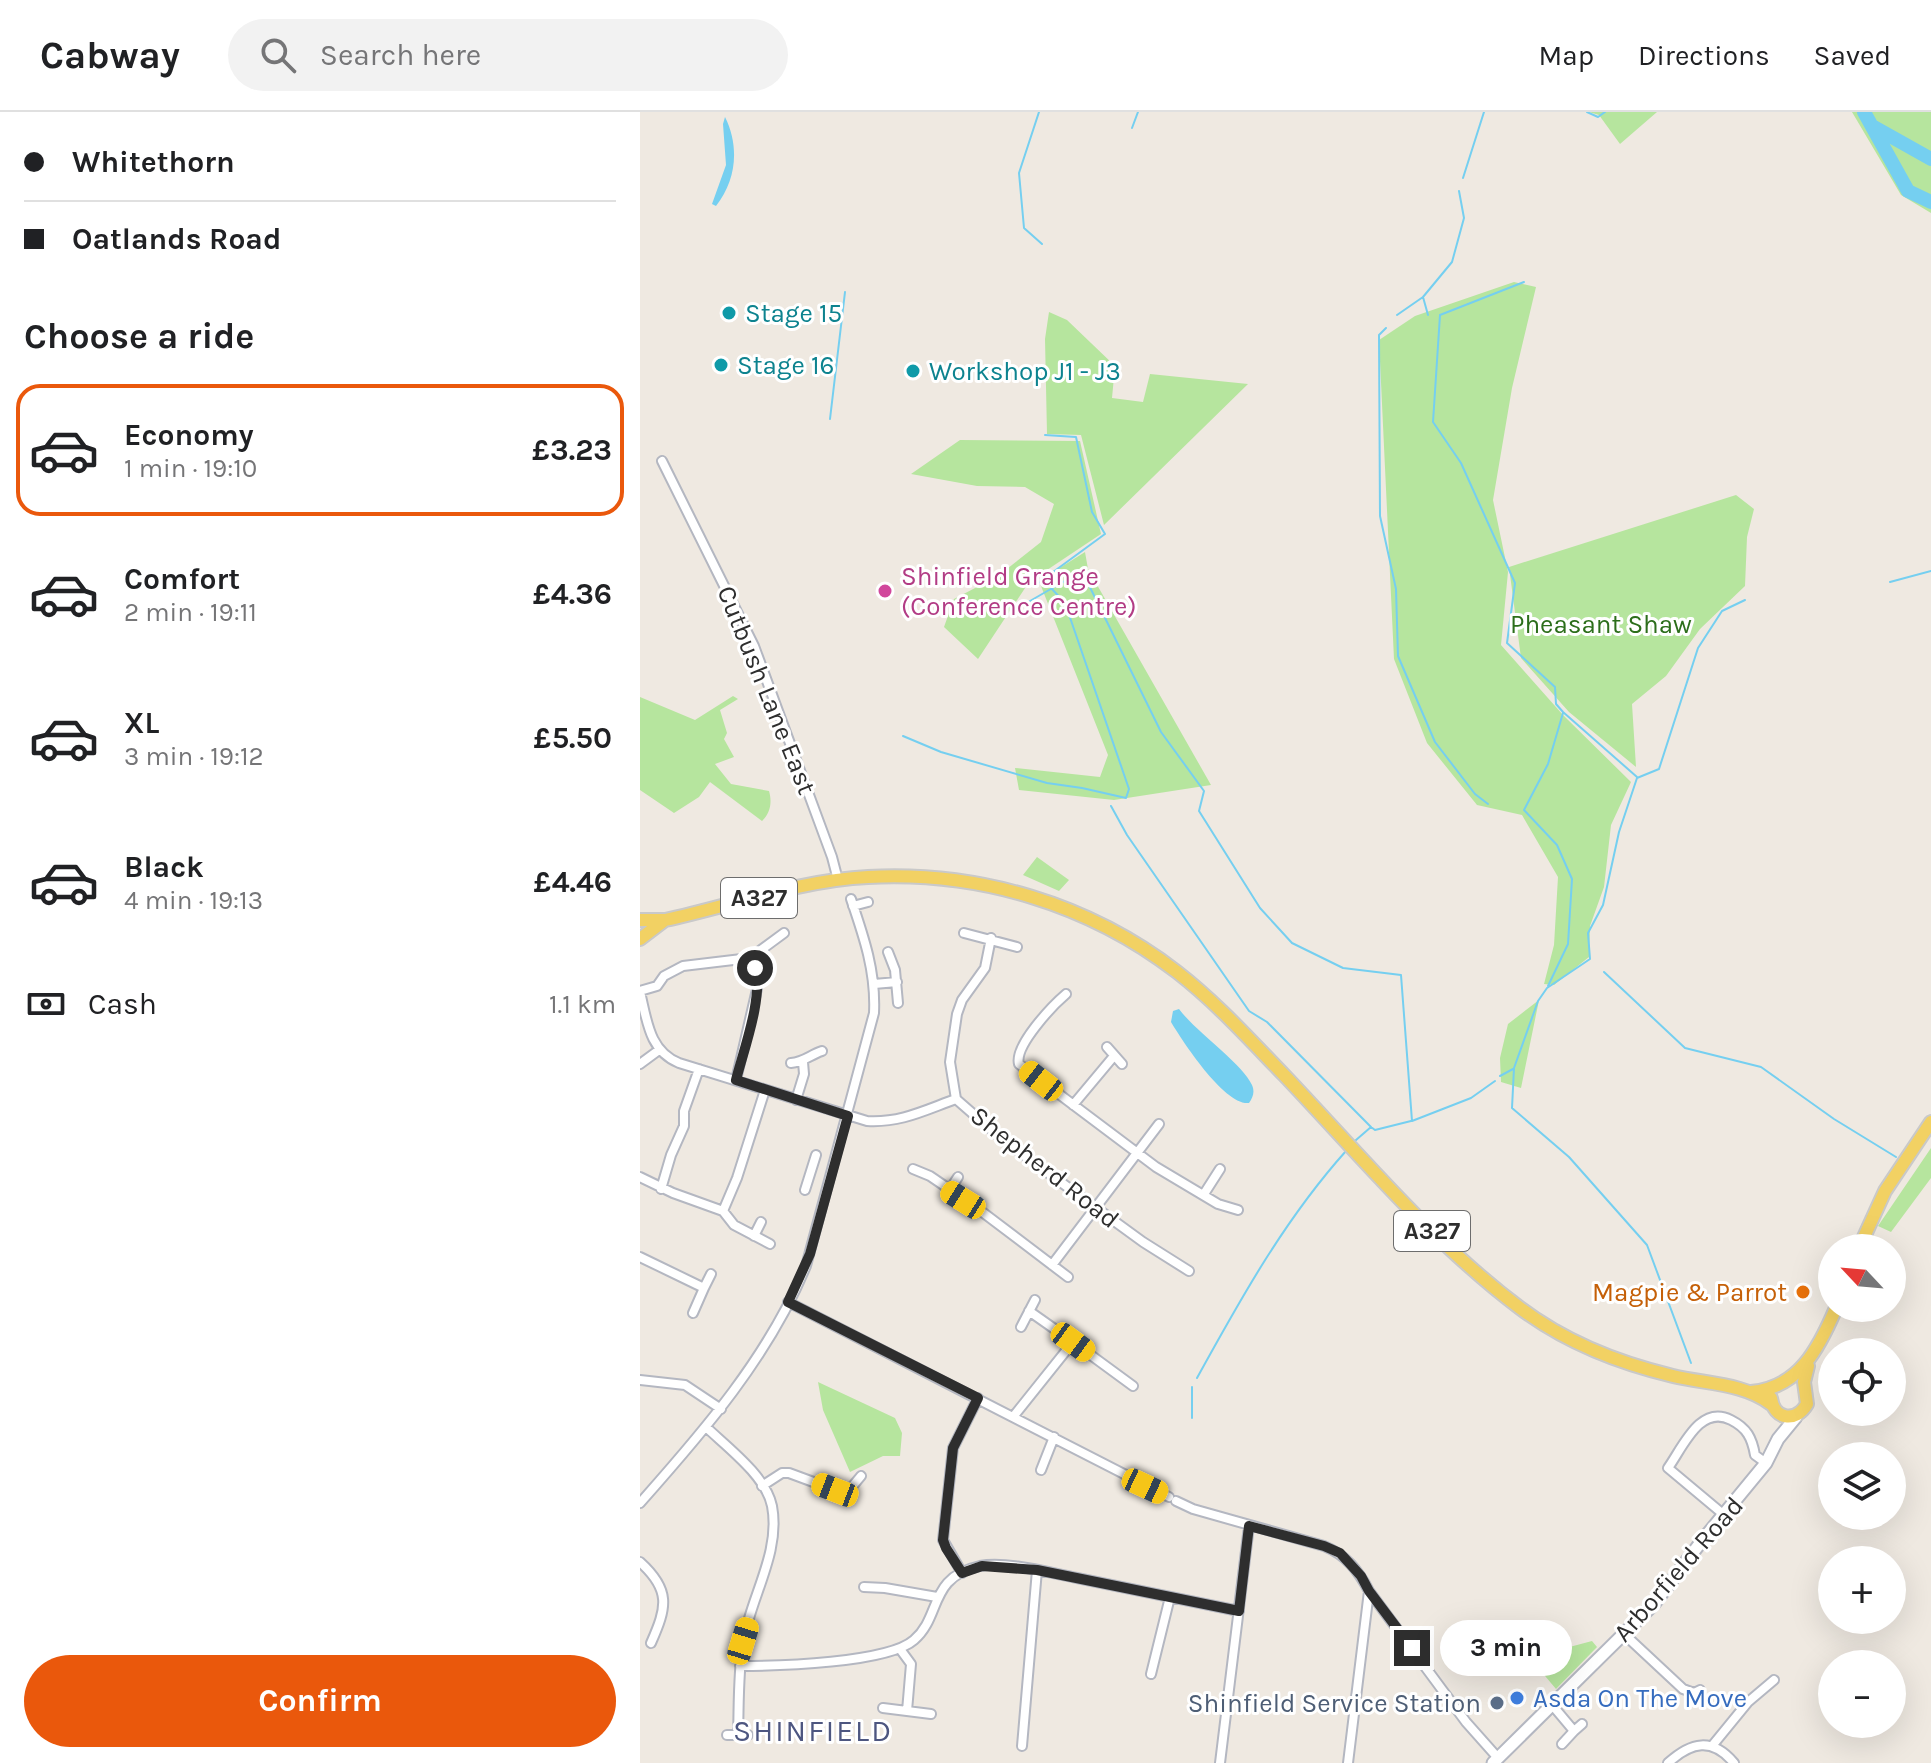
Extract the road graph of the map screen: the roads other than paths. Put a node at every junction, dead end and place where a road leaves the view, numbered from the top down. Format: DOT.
graph roads {
  1 [pos="662,461"];
  2 [pos="838,880"];
  3 [pos="868,902"];
  4 [pos="640,920"];
  5 [pos="665,920"];
  6 [pos="784,933"];
  7 [pos="964,933"];
  8 [pos="991,938"];
  9 [pos="640,939"];
  10 [pos="1017,947"];
  11 [pos="888,952"];
  12 [pos="750,958"];
  13 [pos="897,982"];
  14 [pos="874,984"];
  15 [pos="640,992"];
  16 [pos="1066,994"];
  17 [pos="898,1003"];
  18 [pos="1107,1047"];
  19 [pos="659,1050"];
  20 [pos="822,1051"];
  21 [pos="1114,1056"];
  22 [pos="803,1062"];
  23 [pos="791,1063"];
  24 [pos="640,1064"];
  25 [pos="1122,1064"];
  26 [pos="699,1069"];
  27 [pos="736,1080"];
  28 [pos="765,1090"];
  29 [pos="956,1099"];
  30 [pos="796,1100"];
  31 [pos="1073,1105"];
  32 [pos="848,1116"];
  33 [pos="1931,1122"];
  34 [pos="1159,1124"];
  35 [pos="1137,1153"];
  36 [pos="816,1155"];
  37 [pos="913,1169"];
  38 [pos="1220,1169"];
  39 [pos="810,1176"];
  40 [pos="640,1177"];
  41 [pos="958,1177"];
  42 [pos="830,1182"];
  43 [pos="661,1189"];
  44 [pos="805,1190"];
  45 [pos="949,1191"];
  46 [pos="1204,1194"];
  47 [pos="1096,1208"];
  48 [pos="1238,1210"];
  49 [pos="723,1211"];
  50 [pos="761,1222"];
  51 [pos="1865,1234"];
  52 [pos="754,1236"];
  53 [pos="770,1244"];
  54 [pos="640,1257"];
  55 [pos="1052,1265"];
  56 [pos="1189,1271"];
  57 [pos="711,1274"];
  58 [pos="1068,1277"];
  59 [pos="704,1288"];
  60 [pos="1035,1300"];
  61 [pos="788,1302"];
  62 [pos="1029,1311"];
  63 [pos="693,1313"];
  64 [pos="1829,1322"];
  65 [pos="1021,1327"];
  66 [pos="1073,1342"];
  67 [pos="1812,1355"];
  68 [pos="640,1380"];
  69 [pos="1781,1384"];
  70 [pos="1133,1386"];
  71 [pos="1805,1389"];
  72 [pos="1751,1392"];
  73 [pos="978,1398"];
  74 [pos="1774,1408"];
  75 [pos="721,1409"];
  76 [pos="1013,1417"];
  77 [pos="1796,1417"];
  78 [pos="706,1427"];
  79 [pos="1054,1437"];
  80 [pos="1778,1439"];
  81 [pos="1766,1463"];
  82 [pos="1041,1470"];
  83 [pos="861,1476"];
  84 [pos="762,1486"];
  85 [pos="851,1488"];
  86 [pos="858,1496"];
  87 [pos="640,1503"];
  88 [pos="1723,1514"];
  89 [pos="1249,1526"];
  90 [pos="640,1562"];
  91 [pos="1037,1570"];
  92 [pos="962,1573"];
  93 [pos="864,1587"];
  94 [pos="1369,1591"];
  95 [pos="937,1597"];
  96 [pos="1170,1597"];
  97 [pos="1239,1611"];
  98 [pos="1624,1634"];
  99 [pos="651,1643"];
  100 [pos="900,1649"];
  101 [pos="740,1666"];
  102 [pos="1151,1674"];
  103 [pos="1774,1680"];
  104 [pos="1700,1690"];
  105 [pos="1553,1706"];
  106 [pos="883,1708"];
  107 [pos="907,1711"];
  108 [pos="931,1714"];
  109 [pos="1582,1724"];
  110 [pos="1574,1731"];
  111 [pos="727,1735"];
  112 [pos="738,1735"];
  113 [pos="748,1735"];
  114 [pos="1562,1744"];
  115 [pos="1022,1746"];
  116 [pos="1712,1746"];
  117 [pos="1495,1761"];
  118 [pos="1220,1763"];
  119 [pos="1348,1763"];
  120 [pos="1668,1763"];
  121 [pos="1734,1763"];
  1 -- 2 [label="street, Cutbush Lane East"];
  2 -- 5 [label="main road, A327"];
  2 -- 72 [label="main road, A327"];
  3 -- 14 [label="street"];
  4 -- 5 [label="main road, A327"];
  5 -- 9 [label="main road, A327"];
  6 -- 12 [label="street"];
  7 -- 8 [label="street"];
  8 -- 10 [label="street"];
  8 -- 29 [label="street"];
  11 -- 13 [label="street"];
  12 -- 15 [label="street"];
  12 -- 27 [label="street"];
  13 -- 14 [label="street"];
  13 -- 17 [label="street"];
  14 -- 32 [label="street"];
  15 -- 19 [label="street"];
  16 -- 31 [label="street"];
  18 -- 21 [label="street"];
  19 -- 24 [label="street"];
  19 -- 26 [label="street, Shepherd Road"];
  20 -- 22 [label="street"];
  21 -- 25 [label="street"];
  21 -- 31 [label="street"];
  22 -- 23 [label="street"];
  22 -- 30 [label="street"];
  26 -- 27 [label="street, Shepherd Road"];
  26 -- 43 [label="street"];
  27 -- 28 [label="street, Shepherd Road"];
  28 -- 30 [label="street, Shepherd Road"];
  28 -- 49 [label="street"];
  29 -- 32 [label="street, Shepherd Road"];
  29 -- 47 [label="street, Shepherd Road"];
  30 -- 32 [label="street, Shepherd Road"];
  31 -- 35 [label="street"];
  32 -- 42 [label="street"];
  33 -- 51 [label="main road"];
  34 -- 35 [label="street"];
  35 -- 46 [label="street"];
  35 -- 47 [label="street"];
  36 -- 39 [label="street"];
  37 -- 45 [label="street"];
  38 -- 46 [label="street"];
  39 -- 42 [label="street"];
  39 -- 44 [label="street"];
  40 -- 43 [label="street"];
  41 -- 45 [label="street"];
  42 -- 61 [label="street"];
  43 -- 49 [label="street"];
  45 -- 55 [label="street"];
  46 -- 48 [label="street"];
  47 -- 55 [label="street"];
  47 -- 56 [label="street, Shepherd Road"];
  49 -- 52 [label="street"];
  50 -- 52 [label="street"];
  52 -- 53 [label="street"];
  54 -- 59 [label="street"];
  55 -- 58 [label="street"];
  57 -- 59 [label="street"];
  59 -- 63 [label="street"];
  60 -- 62 [label="street"];
  61 -- 73 [label="street"];
  61 -- 75 [label="street"];
  62 -- 65 [label="street"];
  62 -- 66 [label="street"];
  64 -- 67 [label="main road"];
  66 -- 70 [label="street"];
  66 -- 76 [label="street"];
  67 -- 69 [label="main road"];
  67 -- 71 [label="main road"];
  68 -- 75 [label="street"];
  69 -- 71 [label="main road"];
  69 -- 72 [label="main road, A327"];
  69 -- 74 [label="main road"];
  71 -- 77 [label="main road"];
  72 -- 74 [label="main road, A327"];
  73 -- 76 [label="street"];
  73 -- 92 [label="street"];
  74 -- 77 [label="main road, A327"];
  74 -- 80 [label="main road, Arborfield Road"];
  75 -- 78 [label="street"];
  76 -- 79 [label="street"];
  77 -- 80 [label="main road, Arborfield Road"];
  78 -- 84 [label="street"];
  78 -- 87 [label="street"];
  79 -- 82 [label="street"];
  79 -- 89 [label="street"];
  80 -- 81 [label="main road, Arborfield Road"];
  81 -- 88 [label="main road, Arborfield Road"];
  81 -- 88 [label="street"];
  83 -- 85 [label="street"];
  84 -- 85 [label="street"];
  84 -- 101 [label="street"];
  85 -- 86 [label="street"];
  88 -- 98 [label="main road, Arborfield Road"];
  89 -- 94 [label="street"];
  89 -- 97 [label="street"];
  90 -- 99 [label="street"];
  91 -- 92 [label="street"];
  91 -- 96 [label="street"];
  91 -- 115 [label="street"];
  92 -- 95 [label="street"];
  93 -- 95 [label="street"];
  94 -- 117 [label="street"];
  94 -- 119 [label="street"];
  95 -- 100 [label="street"];
  96 -- 97 [label="street"];
  96 -- 102 [label="street"];
  97 -- 118 [label="street"];
  98 -- 104 [label="street"];
  98 -- 105 [label="main road, Arborfield Road"];
  100 -- 101 [label="street"];
  100 -- 107 [label="street"];
  101 -- 112 [label="street"];
  103 -- 116 [label="street"];
  105 -- 110 [label="street"];
  105 -- 117 [label="main road, Arborfield Road"];
  106 -- 107 [label="street"];
  107 -- 108 [label="street"];
  109 -- 110 [label="street"];
  110 -- 114 [label="street"];
  111 -- 112 [label="street"];
  112 -- 113 [label="street"];
  116 -- 120 [label="street"];
  116 -- 121 [label="street"];
}
